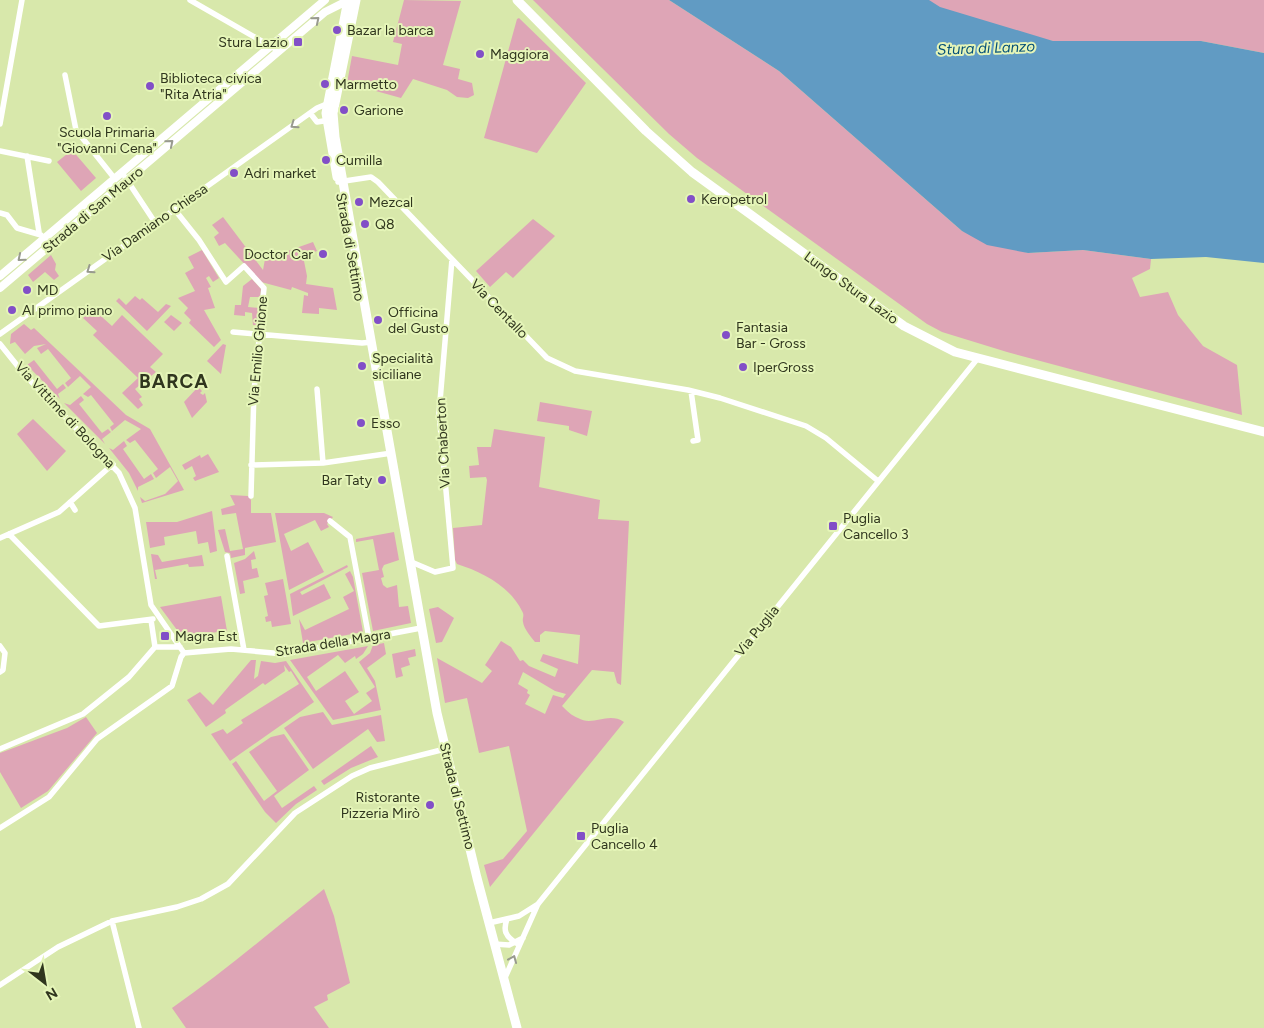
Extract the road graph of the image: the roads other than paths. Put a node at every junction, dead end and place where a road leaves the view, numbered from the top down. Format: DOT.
graph roads {
  1 [pos="22,0"];
  2 [pos="190,0"];
  3 [pos="325,0"];
  4 [pos="348,0"];
  5 [pos="356,0"];
  6 [pos="516,0"];
  7 [pos="330,9"];
  8 [pos="346,18"];
  9 [pos="272,45"];
  10 [pos="279,51"];
  11 [pos="65,76"];
  12 [pos="331,102"];
  13 [pos="310,113"];
  14 [pos="330,121"];
  15 [pos="0,124"];
  16 [pos="0,151"];
  17 [pos="27,156"];
  18 [pos="49,161"];
  19 [pos="125,177"];
  20 [pos="115,179"];
  21 [pos="341,182"];
  22 [pos="175,210"];
  23 [pos="0,212"];
  24 [pos="156,224"];
  25 [pos="42,235"];
  26 [pos="452,260"];
  27 [pos="0,276"];
  28 [pos="0,288"];
  29 [pos="232,332"];
  30 [pos="0,334"];
  31 [pos="259,334"];
  32 [pos="370,343"];
  33 [pos="0,344"];
  34 [pos="978,358"];
  35 [pos="317,390"];
  36 [pos="691,391"];
  37 [pos="1264,432"];
  38 [pos="693,441"];
  39 [pos="389,453"];
  40 [pos="323,463"];
  41 [pos="113,464"];
  42 [pos="251,465"];
  43 [pos="878,481"];
  44 [pos="251,496"];
  45 [pos="70,502"];
  46 [pos="75,510"];
  47 [pos="330,521"];
  48 [pos="9,534"];
  49 [pos="0,538"];
  50 [pos="227,556"];
  51 [pos="409,561"];
  52 [pos="158,616"];
  53 [pos="151,620"];
  54 [pos="422,628"];
  55 [pos="369,638"];
  56 [pos="0,646"];
  57 [pos="155,647"];
  58 [pos="180,647"];
  59 [pos="244,650"];
  60 [pos="184,653"];
  61 [pos="0,672"];
  62 [pos="0,749"];
  63 [pos="445,749"];
  64 [pos="0,828"];
  65 [pos="538,904"];
  66 [pos="507,919"];
  67 [pos="112,921"];
  68 [pos="489,923"];
  69 [pos="522,938"];
  70 [pos="516,942"];
  71 [pos="494,944"];
  72 [pos="504,980"];
  73 [pos="0,985"];
  74 [pos="139,1028"];
  75 [pos="517,1028"];
  1 -- 15 [label="street"];
  2 -- 9 [label="street"];
  3 -- 9 [label="main road, Strada di San Mauro"];
  4 -- 7 [label="main road, Strada di San Mauro"];
  4 -- 8 [label="main road, Strada di Settimo"];
  5 -- 12 [label="main road, Strada di Settimo"];
  6 -- 34 [label="main road, Lungo Stura Lazio"];
  7 -- 8 [label="main road"];
  10 -- 7 [label="main road, Strada di San Mauro, one-way"];
  8 -- 12 [label="main road, Strada di Settimo"];
  9 -- 10 [label="street"];
  9 -- 19 [label="main road, Strada di San Mauro"];
  19 -- 10 [label="main road, Strada di San Mauro, one-way"];
  11 -- 20 [label="street"];
  12 -- 13 [label="street, Via Damiano Chiesa"];
  12 -- 14 [label="main road, Strada di Settimo"];
  13 -- 14 [label="street"];
  13 -- 22 [label="street, Via Damiano Chiesa, one-way"];
  14 -- 21 [label="main road, Strada di Settimo"];
  16 -- 17 [label="street"];
  17 -- 18 [label="street"];
  17 -- 25 [label="street"];
  19 -- 20 [label="main road, Strada di San Mauro"];
  19 -- 24 [label="street"];
  19 -- 28 [label="main road, Strada di San Mauro"];
  20 -- 25 [label="main road, Strada di San Mauro"];
  21 -- 26 [label="street, Via Centallo"];
  21 -- 32 [label="main road, Strada di Settimo"];
  22 -- 24 [label="street, Via Damiano Chiesa"];
  22 -- 31 [label="street, Via Emilio Ghione"];
  23 -- 25 [label="street"];
  24 -- 30 [label="street, Via Damiano Chiesa, one-way"];
  25 -- 27 [label="main road, Strada di San Mauro, one-way"];
  26 -- 36 [label="street, Via Centallo"];
  26 -- 51 [label="street, Via Chaberton"];
  29 -- 31 [label="street"];
  31 -- 32 [label="street"];
  31 -- 42 [label="street, Via Emilio Ghione"];
  32 -- 39 [label="main road, Strada di Settimo"];
  33 -- 41 [label="street, Via Vittime di Bologna"];
  34 -- 37 [label="main road, Lungo Stura Lazio"];
  34 -- 43 [label="street, Via Puglia"];
  35 -- 40 [label="street"];
  36 -- 38 [label="street"];
  36 -- 43 [label="street, Via Centallo"];
  39 -- 40 [label="street"];
  39 -- 51 [label="main road, Strada di Settimo"];
  40 -- 42 [label="street"];
  41 -- 45 [label="street"];
  41 -- 52 [label="street, Via Vittime di Bologna"];
  42 -- 44 [label="street, Via Emilio Ghione"];
  43 -- 65 [label="street, Via Puglia"];
  45 -- 46 [label="street"];
  45 -- 48 [label="street"];
  47 -- 55 [label="street"];
  48 -- 49 [label="street"];
  48 -- 53 [label="street"];
  50 -- 59 [label="street"];
  51 -- 54 [label="main road, Strada di Settimo"];
  52 -- 53 [label="street"];
  52 -- 58 [label="street, Via Vittime di Bologna"];
  53 -- 57 [label="street"];
  54 -- 55 [label="street, Strada della Magra"];
  54 -- 63 [label="main road, Strada di Settimo"];
  55 -- 59 [label="street, Strada della Magra"];
  56 -- 61 [label="street"];
  57 -- 58 [label="street"];
  57 -- 62 [label="street"];
  58 -- 60 [label="street, Via Vittime di Bologna"];
  59 -- 60 [label="street, Strada della Magra"];
  60 -- 64 [label="street"];
  63 -- 67 [label="street"];
  63 -- 68 [label="main road, Strada di Settimo"];
  65 -- 66 [label="street, Via Puglia"];
  65 -- 69 [label="street, Via Puglia"];
  66 -- 68 [label="street, Via Puglia"];
  66 -- 70 [label="street"];
  67 -- 73 [label="street"];
  67 -- 74 [label="street"];
  68 -- 71 [label="main road, Strada di Settimo"];
  69 -- 70 [label="street"];
  72 -- 69 [label="street, Via Puglia, one-way"];
  70 -- 71 [label="street"];
  71 -- 72 [label="main road, Strada di Settimo"];
  72 -- 75 [label="main road, Strada di Settimo"];
}
